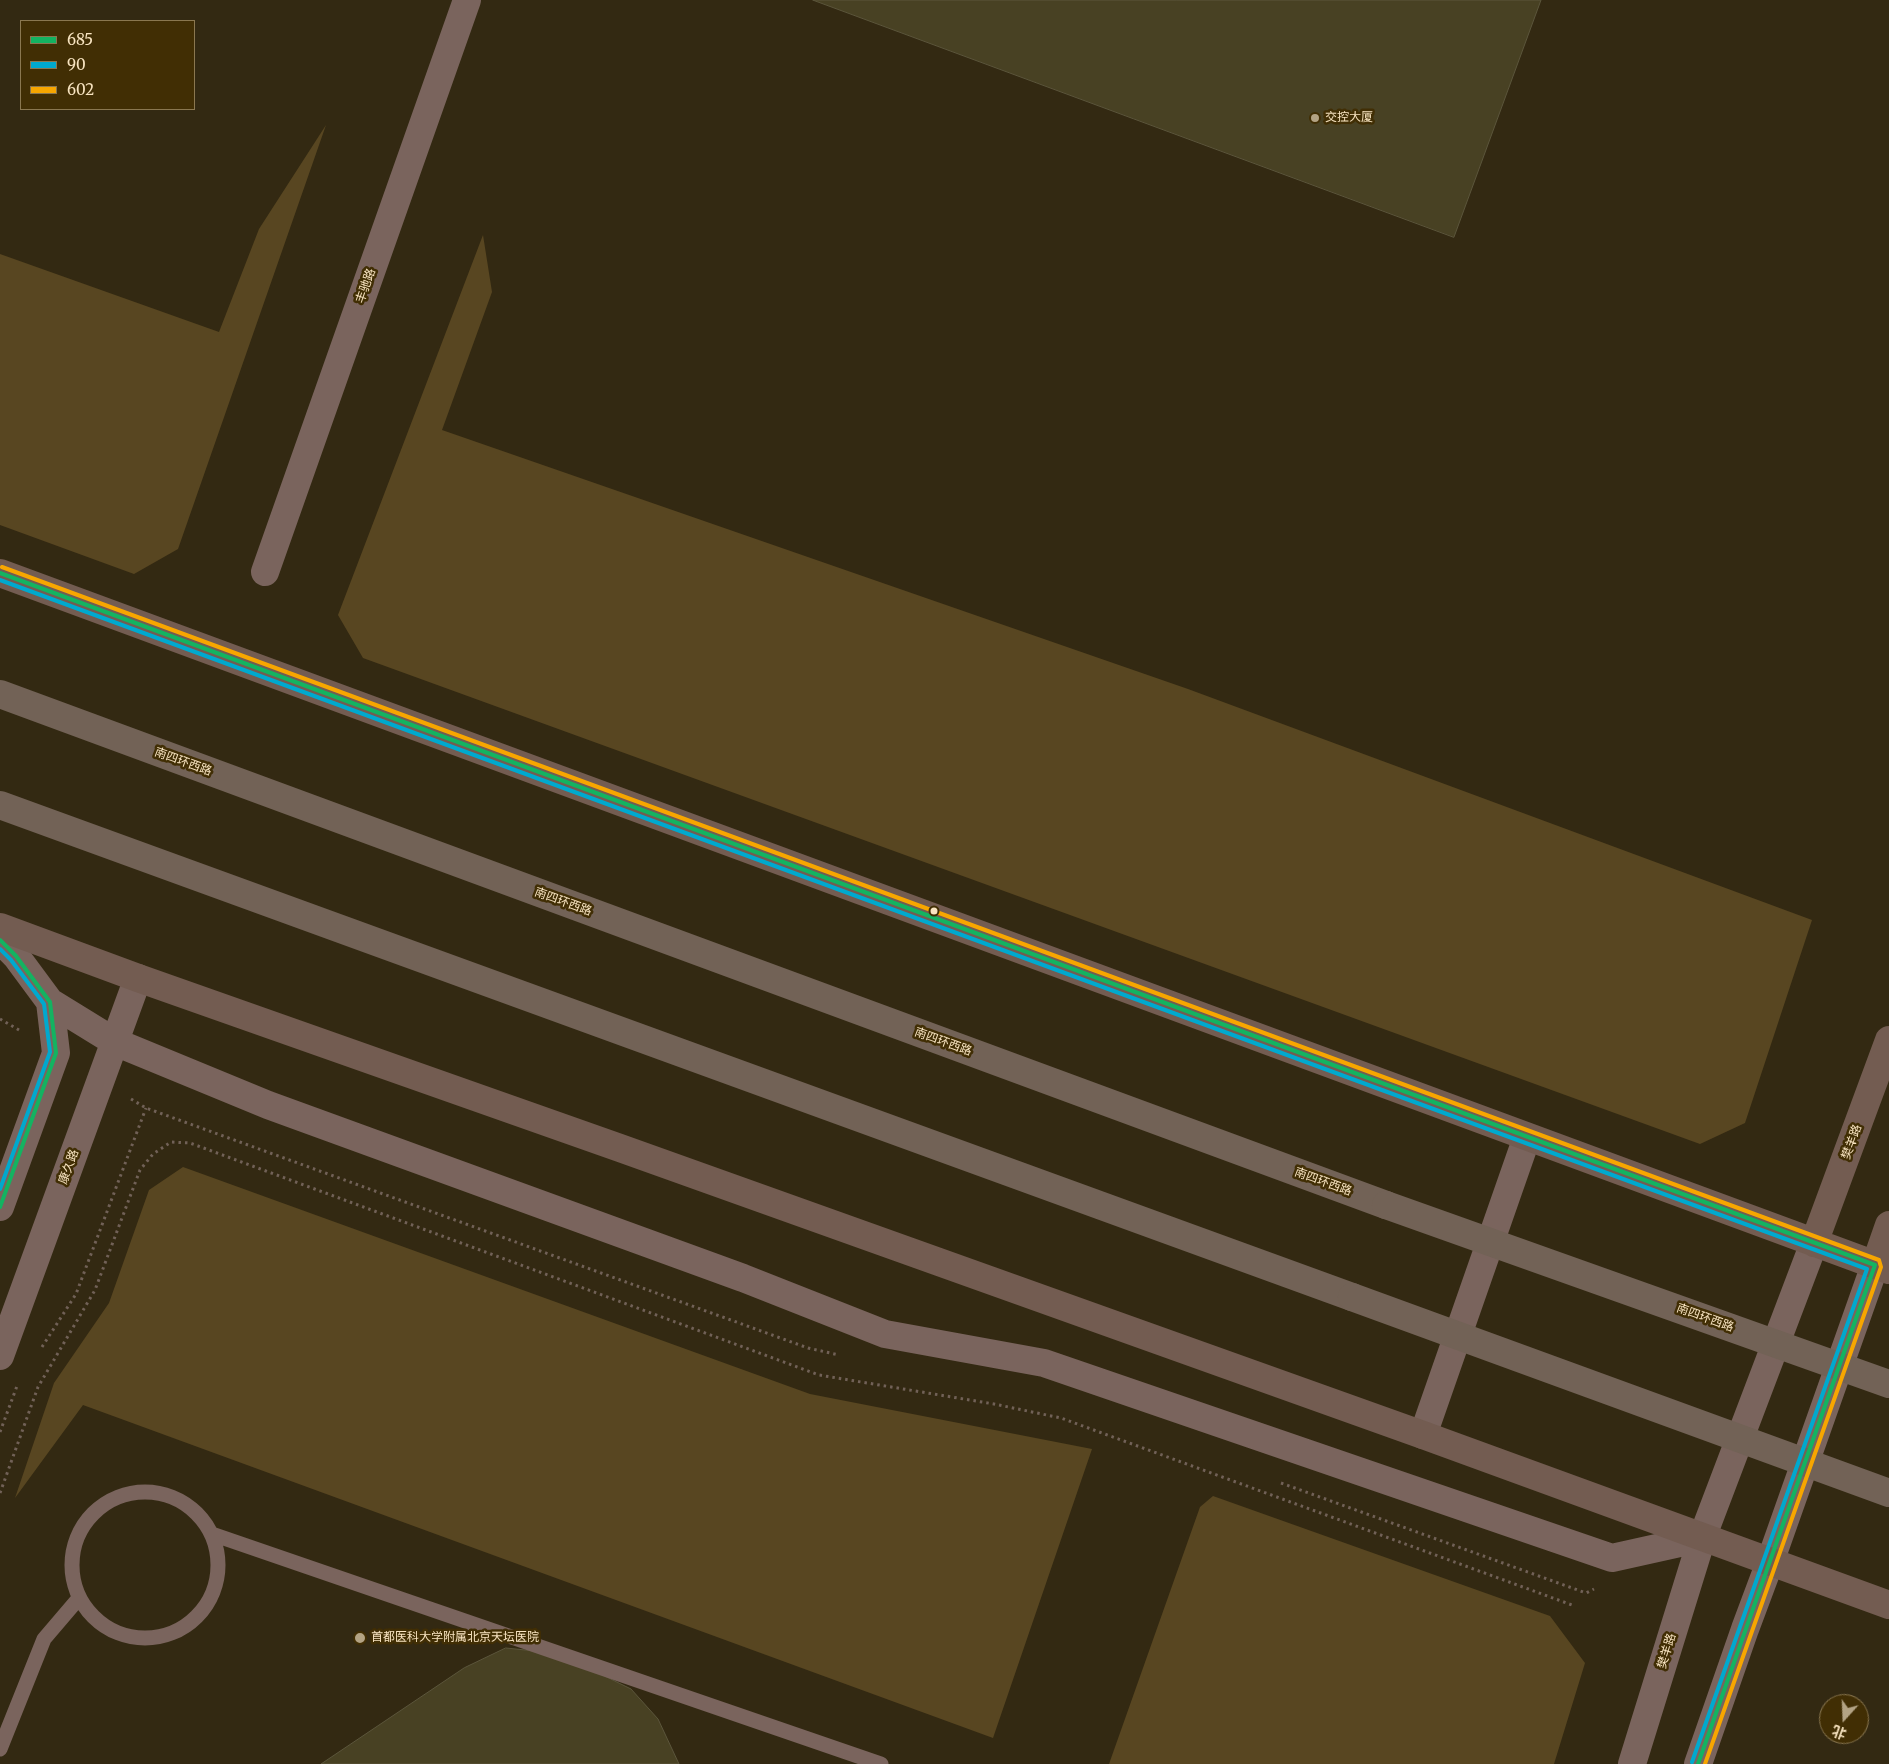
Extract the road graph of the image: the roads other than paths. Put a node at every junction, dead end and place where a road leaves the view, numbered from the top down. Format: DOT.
graph roads {
  1 [pos="467,0"];
  2 [pos="265,572"];
  3 [pos="0,573"];
  4 [pos="0,694"];
  5 [pos="0,805"];
  6 [pos="0,927"];
  7 [pos="0,940"];
  8 [pos="138,978"];
  9 [pos="50,1002"];
  10 [pos="1889,1040"];
  11 [pos="115,1042"];
  12 [pos="1527,1137"];
  13 [pos="0,1207"];
  14 [pos="1889,1225"];
  15 [pos="1814,1244"];
  16 [pos="1882,1267"];
  17 [pos="0,1356"];
  18 [pos="1889,1384"];
  19 [pos="1423,1435"];
  20 [pos="1889,1493"];
  21 [pos="212,1534"];
  22 [pos="1702,1538"];
  23 [pos="1770,1562"];
  24 [pos="78,1598"];
  25 [pos="1889,1605"];
  26 [pos="0,1749"];
  27 [pos="881,1764"];
  28 [pos="1632,1764"];
  29 [pos="1698,1764"];
  1 -- 2 [label="street, 丰驰路"];
  3 -- 12 [label="main road"];
  4 -- 18 [label="highway, 南四环西路, bridge"];
  5 -- 20 [label="highway, bridge"];
  6 -- 8 [label="main road"];
  7 -- 9 [label="street"];
  8 -- 11 [label="street, 康久路"];
  8 -- 19 [label="main road"];
  9 -- 11 [label="street"];
  9 -- 13 [label="street"];
  10 -- 15 [label="main road, 樊羊路"];
  11 -- 17 [label="street, 康久路"];
  11 -- 22 [label="street"];
  12 -- 15 [label="main road"];
  12 -- 19 [label="street"];
  14 -- 16 [label="main road"];
  15 -- 16 [label="main road"];
  15 -- 22 [label="street, 樊羊路"];
  16 -- 23 [label="street"];
  19 -- 22 [label="main road"];
  21 -- 24 [label="lane"];
  21 -- 24 [label="lane"];
  21 -- 27 [label="lane"];
  22 -- 23 [label="main road"];
  22 -- 28 [label="street, 樊羊路"];
  23 -- 25 [label="main road"];
  23 -- 29 [label="street"];
  24 -- 26 [label="lane"];
}
